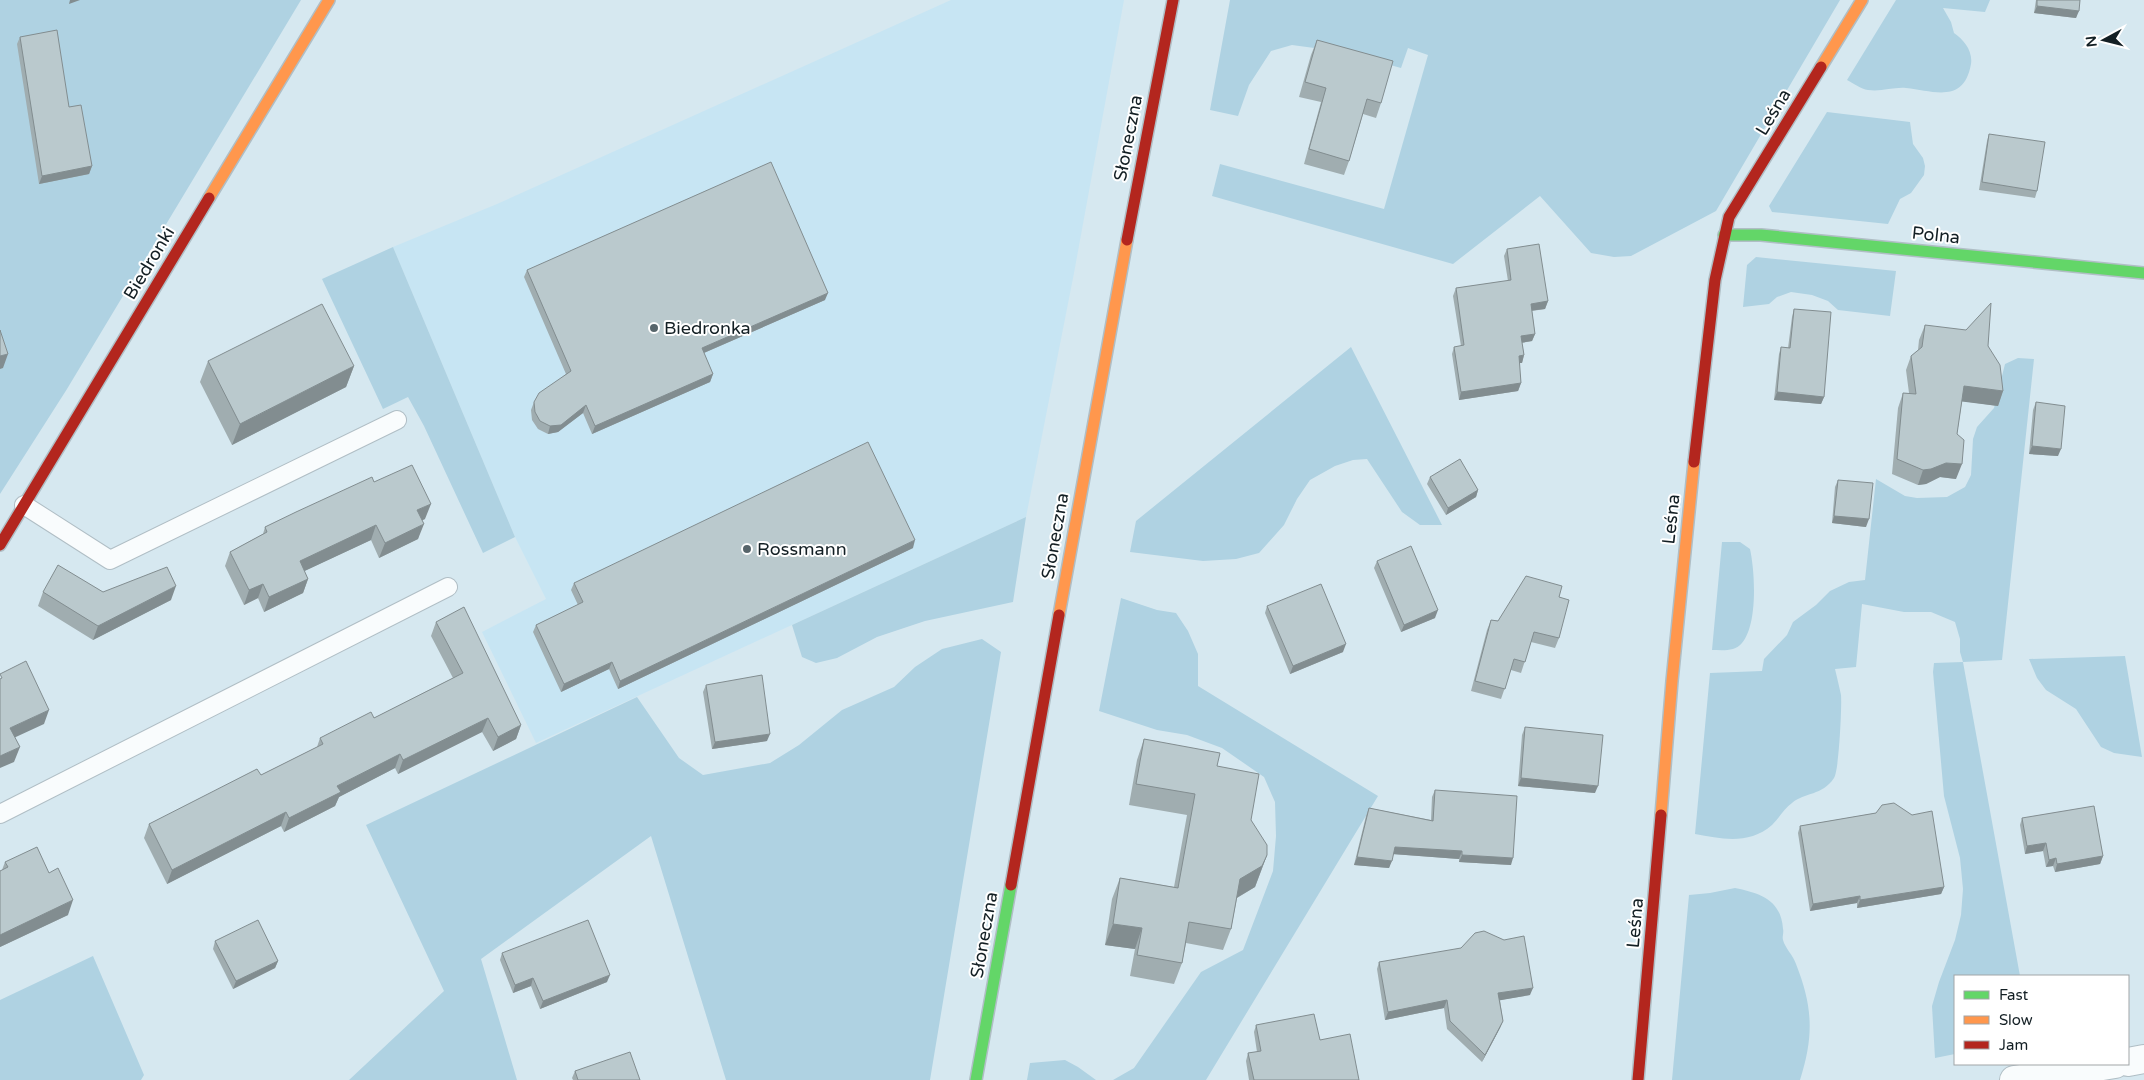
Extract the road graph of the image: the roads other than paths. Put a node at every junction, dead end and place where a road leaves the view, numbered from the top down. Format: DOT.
graph roads {
  1 [pos="329,0"];
  2 [pos="1172,0"];
  3 [pos="1862,0"];
  4 [pos="1724,235"];
  5 [pos="2144,273"];
  6 [pos="397,420"];
  7 [pos="24,505"];
  8 [pos="0,545"];
  9 [pos="448,587"];
  10 [pos="0,814"];
  11 [pos="2144,1059"];
  12 [pos="2129,1062"];
  13 [pos="2109,1065"];
  14 [pos="976,1080"];
  15 [pos="1638,1080"];
  16 [pos="2014,1080"];
  1 -- 7 [label="street, Biedronki"];
  2 -- 14 [label="street, Słoneczna"];
  3 -- 4 [label="street, Leśna"];
  4 -- 5 [label="street, Polna"];
  4 -- 15 [label="street, Leśna"];
  6 -- 7 [label="lane"];
  7 -- 8 [label="street, Biedronki"];
  9 -- 10 [label="lane"];
  11 -- 12 [label="street"];
  13 -- 16 [label="street"];
}
